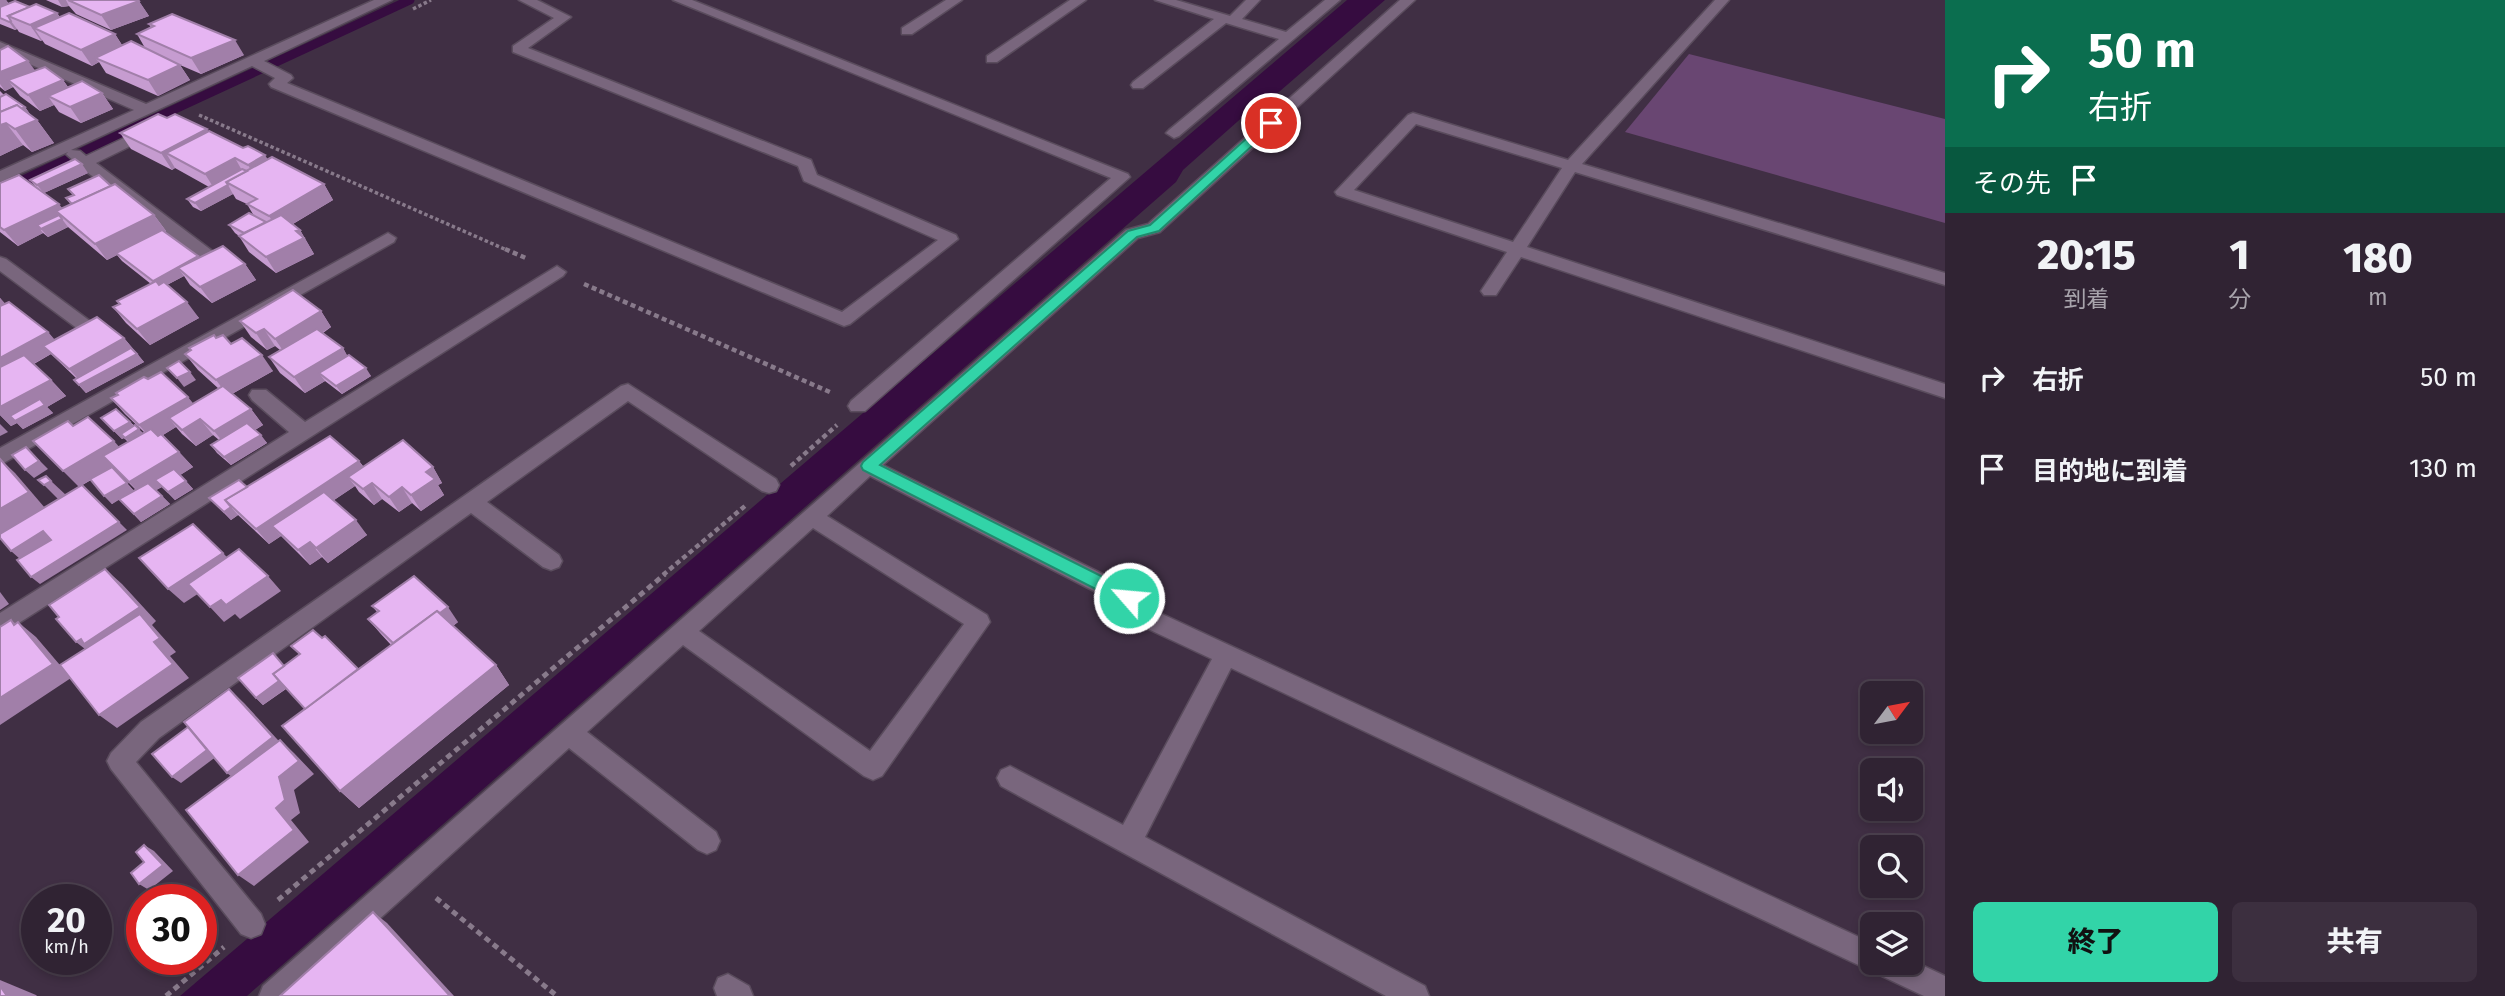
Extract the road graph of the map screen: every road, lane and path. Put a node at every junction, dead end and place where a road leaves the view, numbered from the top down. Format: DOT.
graph roads {
  1 [pos="385,0"];
  2 [pos="526,0"];
  3 [pos="680,0"];
  4 [pos="955,0"];
  5 [pos="1079,0"];
  6 [pos="1162,0"];
  7 [pos="1253,0"];
  8 [pos="1333,0"];
  9 [pos="1408,0"];
  10 [pos="1722,0"];
  11 [pos="1228,20"];
  12 [pos="907,31"];
  13 [pos="1289,37"];
  14 [pos="0,46"];
  15 [pos="992,59"];
  16 [pos="261,65"];
  17 [pos="1138,85"];
  18 [pos="146,110"];
  19 [pos="171,122"];
  20 [pos="1174,133"];
  21 [pos="75,155"];
  22 [pos="1572,165"];
  23 [pos="0,177"];
  24 [pos="36,185"];
  25 [pos="388,238"];
  26 [pos="1515,251"];
  27 [pos="209,257"];
  28 [pos="0,263"];
  29 [pos="557,272"];
  30 [pos="1945,279"];
  31 [pos="1490,291"];
  32 [pos="88,328"];
  33 [pos="1945,391"];
  34 [pos="259,395"];
  35 [pos="858,406"];
  36 [pos="303,432"];
  37 [pos="0,457"];
  38 [pos="869,466"];
  39 [pos="769,485"];
  40 [pos="473,503"];
  41 [pos="812,517"];
  42 [pos="551,561"];
  43 [pos="0,625"];
  44 [pos="683,632"];
  45 [pos="1226,655"];
  46 [pos="569,733"];
  47 [pos="1010,778"];
  48 [pos="707,841"];
  49 [pos="1129,841"];
  50 [pos="408,876"];
  51 [pos="251,924"];
  52 [pos="1860,951"];
  53 [pos="1911,975"];
  54 [pos="1945,991"];
  55 [pos="273,996"];
  56 [pos="557,996"];
  57 [pos="1415,996"];
  1 -- 16 [label="street"];
  2 -- 16 [label="street"];
  3 -- 35 [label="street"];
  4 -- 12 [label="street"];
  5 -- 15 [label="street"];
  6 -- 11 [label="street"];
  7 -- 11 [label="street"];
  8 -- 13 [label="street"];
  9 -- 38 [label="street"];
  10 -- 22 [label="street"];
  11 -- 13 [label="street"];
  11 -- 17 [label="street"];
  13 -- 20 [label="street"];
  14 -- 18 [label="street"];
  16 -- 18 [label="street"];
  18 -- 21 [label="street"];
  19 -- 21 [label="street"];
  21 -- 23 [label="street"];
  21 -- 24 [label="street"];
  21 -- 27 [label="street"];
  22 -- 26 [label="street"];
  22 -- 26 [label="street"];
  22 -- 30 [label="street"];
  25 -- 37 [label="street"];
  26 -- 31 [label="street"];
  26 -- 33 [label="street"];
  28 -- 32 [label="street"];
  29 -- 36 [label="street"];
  34 -- 36 [label="street"];
  36 -- 43 [label="street"];
  38 -- 41 [label="street"];
  38 -- 45 [label="street"];
  39 -- 40 [label="street"];
  40 -- 42 [label="street"];
  40 -- 51 [label="street"];
  41 -- 44 [label="street"];
  41 -- 44 [label="street"];
  44 -- 46 [label="street"];
  45 -- 49 [label="street"];
  45 -- 52 [label="street"];
  46 -- 48 [label="street"];
  46 -- 50 [label="street"];
  47 -- 49 [label="street"];
  49 -- 57 [label="street"];
  50 -- 55 [label="street"];
  50 -- 56 [label="path"];
  53 -- 54 [label="street"];
}
